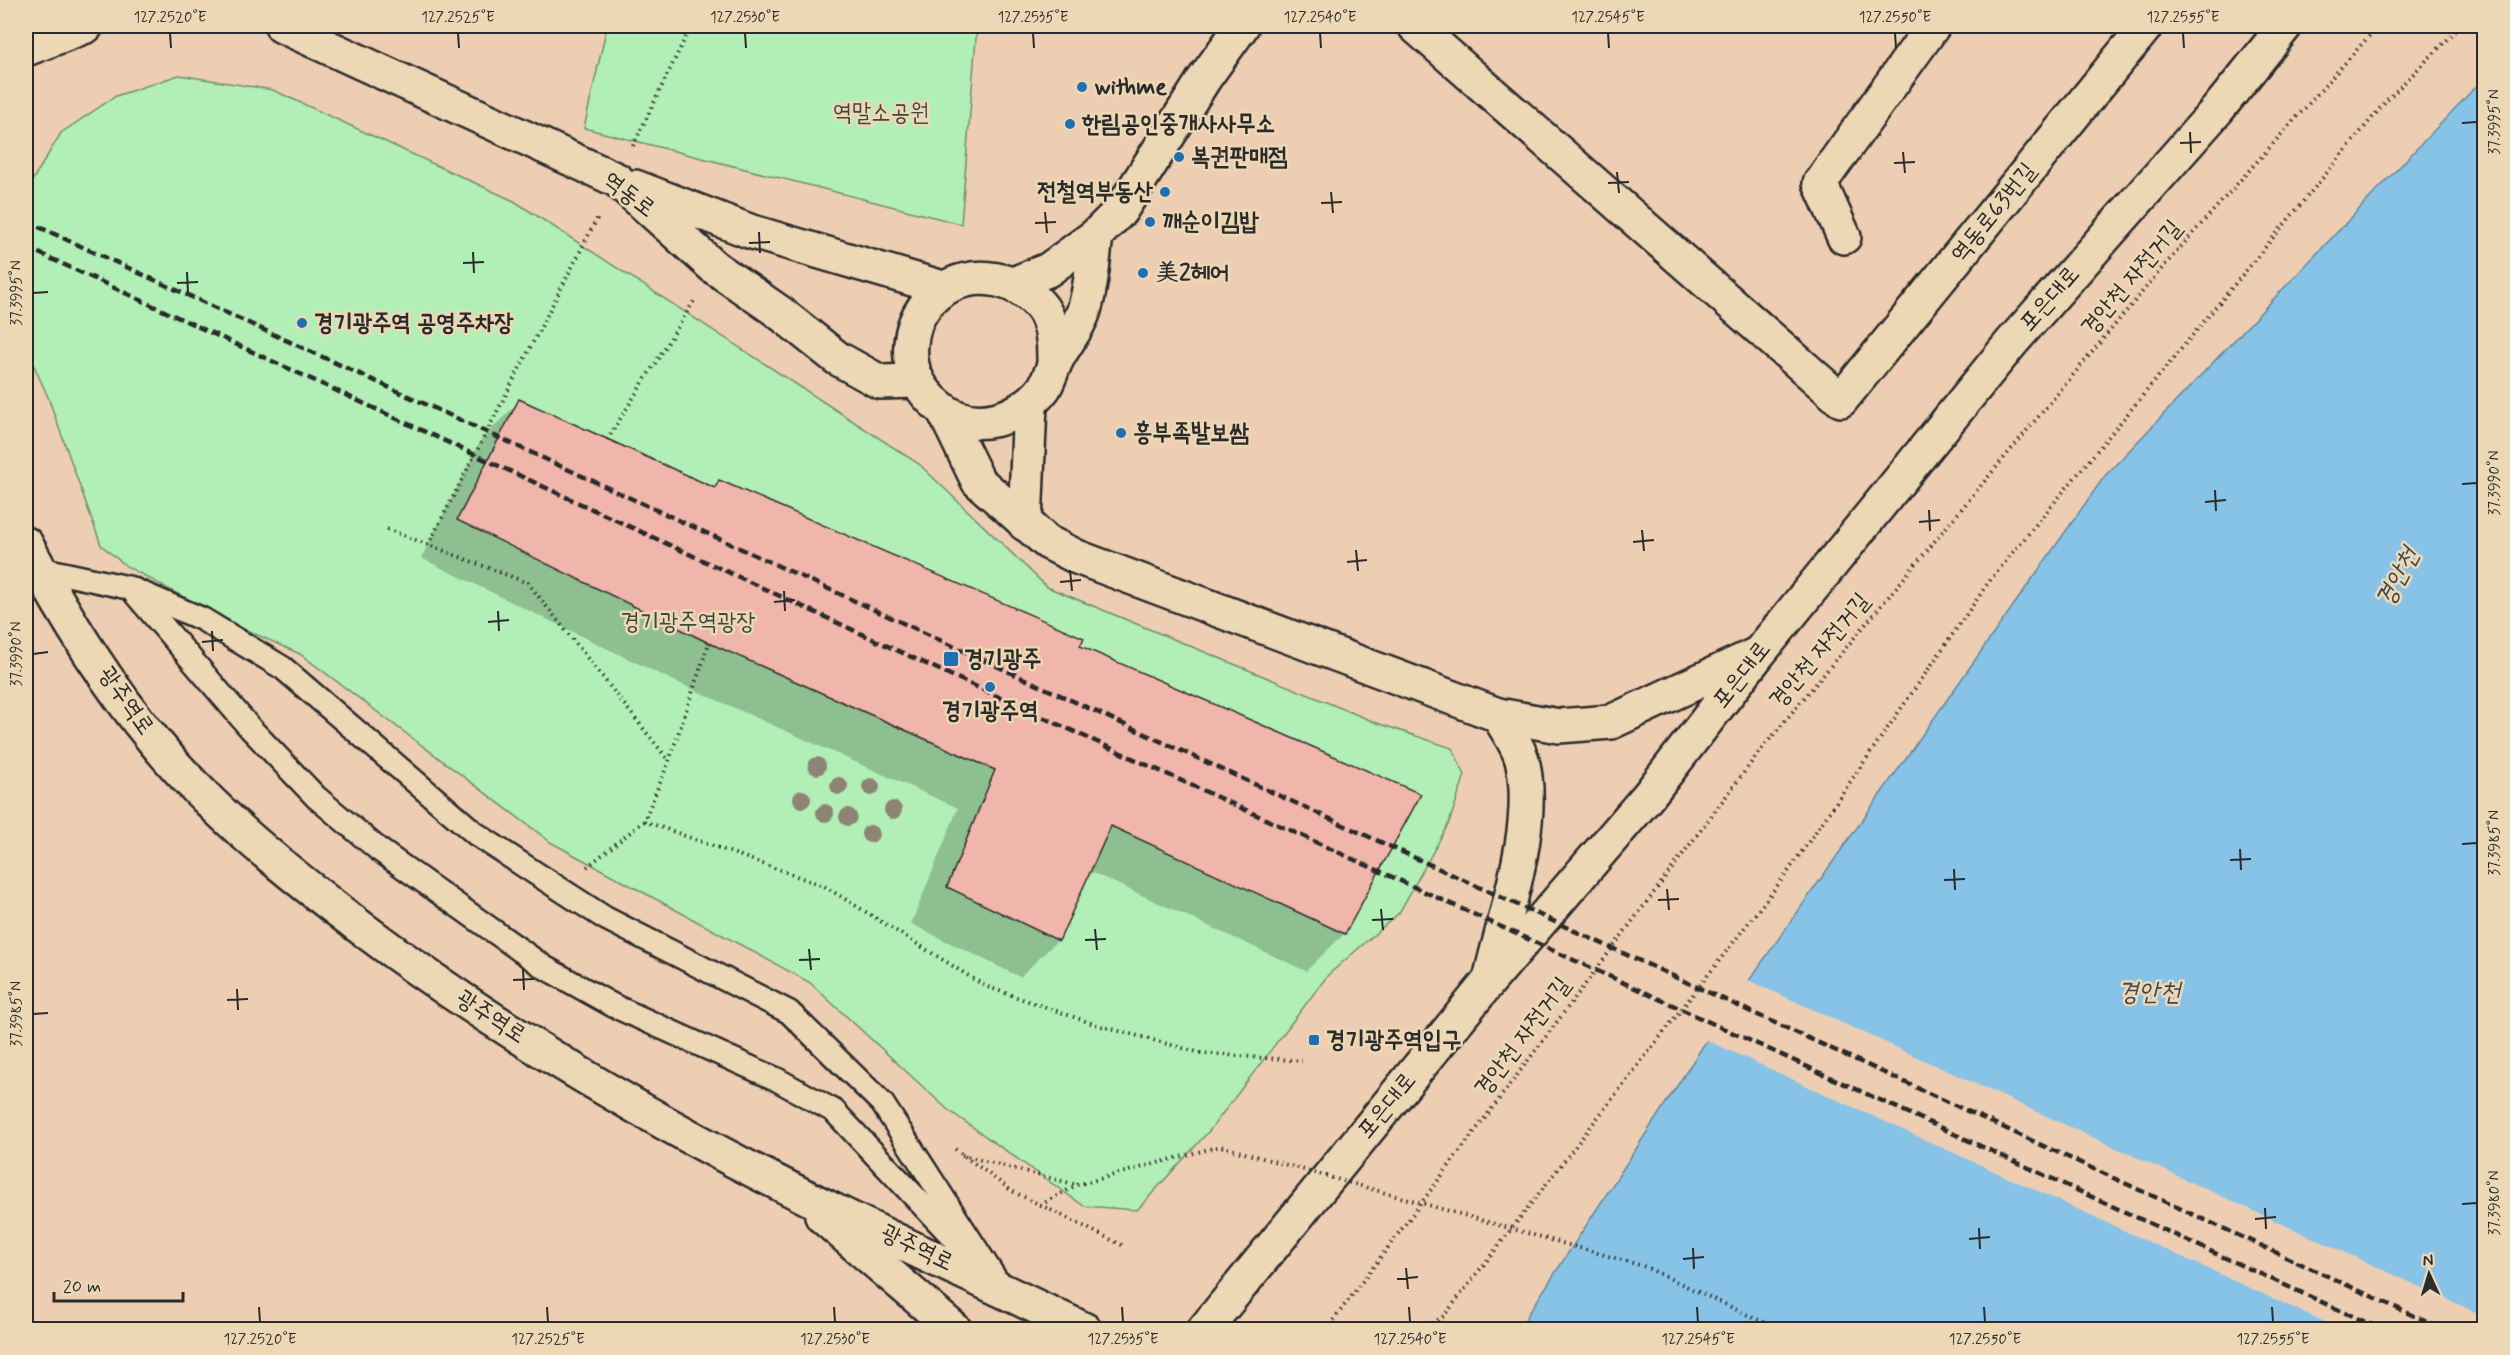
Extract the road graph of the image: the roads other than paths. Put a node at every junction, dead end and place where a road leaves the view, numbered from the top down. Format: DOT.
graph roads {
  1 [pos="86,26"];
  2 [pos="282,26"];
  3 [pos="1242,26"];
  4 [pos="1415,26"];
  5 [pos="1933,26"];
  6 [pos="2146,26"];
  7 [pos="2285,26"];
  8 [pos="26,49"];
  9 [pos="617,180"];
  10 [pos="1096,235"];
  11 [pos="1844,237"];
  12 [pos="1013,284"];
  13 [pos="943,288"];
  14 [pos="1054,364"];
  15 [pos="916,381"];
  16 [pos="1030,404"];
  17 [pos="944,411"];
  18 [pos="1025,524"];
  19 [pos="32,556"];
  20 [pos="130,588"];
  21 [pos="1759,653"];
  22 [pos="1498,715"];
  23 [pos="1490,980"];
  24 [pos="784,1184"];
  25 [pos="1002,1289"];
  26 [pos="955,1329"];
  27 [pos="1085,1329"];
  28 [pos="1204,1329"];
  1 -- 8 [label="street"];
  2 -- 9 [label="street, 역동로"];
  3 -- 10 [label="street"];
  4 -- 6 [label="street, 역동로63번길"];
  5 -- 11 [label="street"];
  7 -- 21 [label="street, 포은대로"];
  9 -- 13 [label="street"];
  9 -- 15 [label="street, 역동로"];
  10 -- 12 [label="street"];
  10 -- 14 [label="street"];
  12 -- 13 [label="street"];
  12 -- 14 [label="street"];
  13 -- 15 [label="street"];
  14 -- 16 [label="street"];
  15 -- 17 [label="street"];
  16 -- 17 [label="street"];
  16 -- 18 [label="street"];
  17 -- 18 [label="street"];
  18 -- 22 [label="street"];
  19 -- 20 [label="lane"];
  19 -- 24 [label="street, 광주역로"];
  20 -- 25 [label="lane"];
  20 -- 25 [label="lane"];
  21 -- 22 [label="street"];
  21 -- 23 [label="street, 포은대로"];
  22 -- 23 [label="street"];
  23 -- 28 [label="street, 포은대로"];
  24 -- 25 [label="street, 광주역로"];
  24 -- 26 [label="street"];
  25 -- 27 [label="street, 광주역로"];
}
